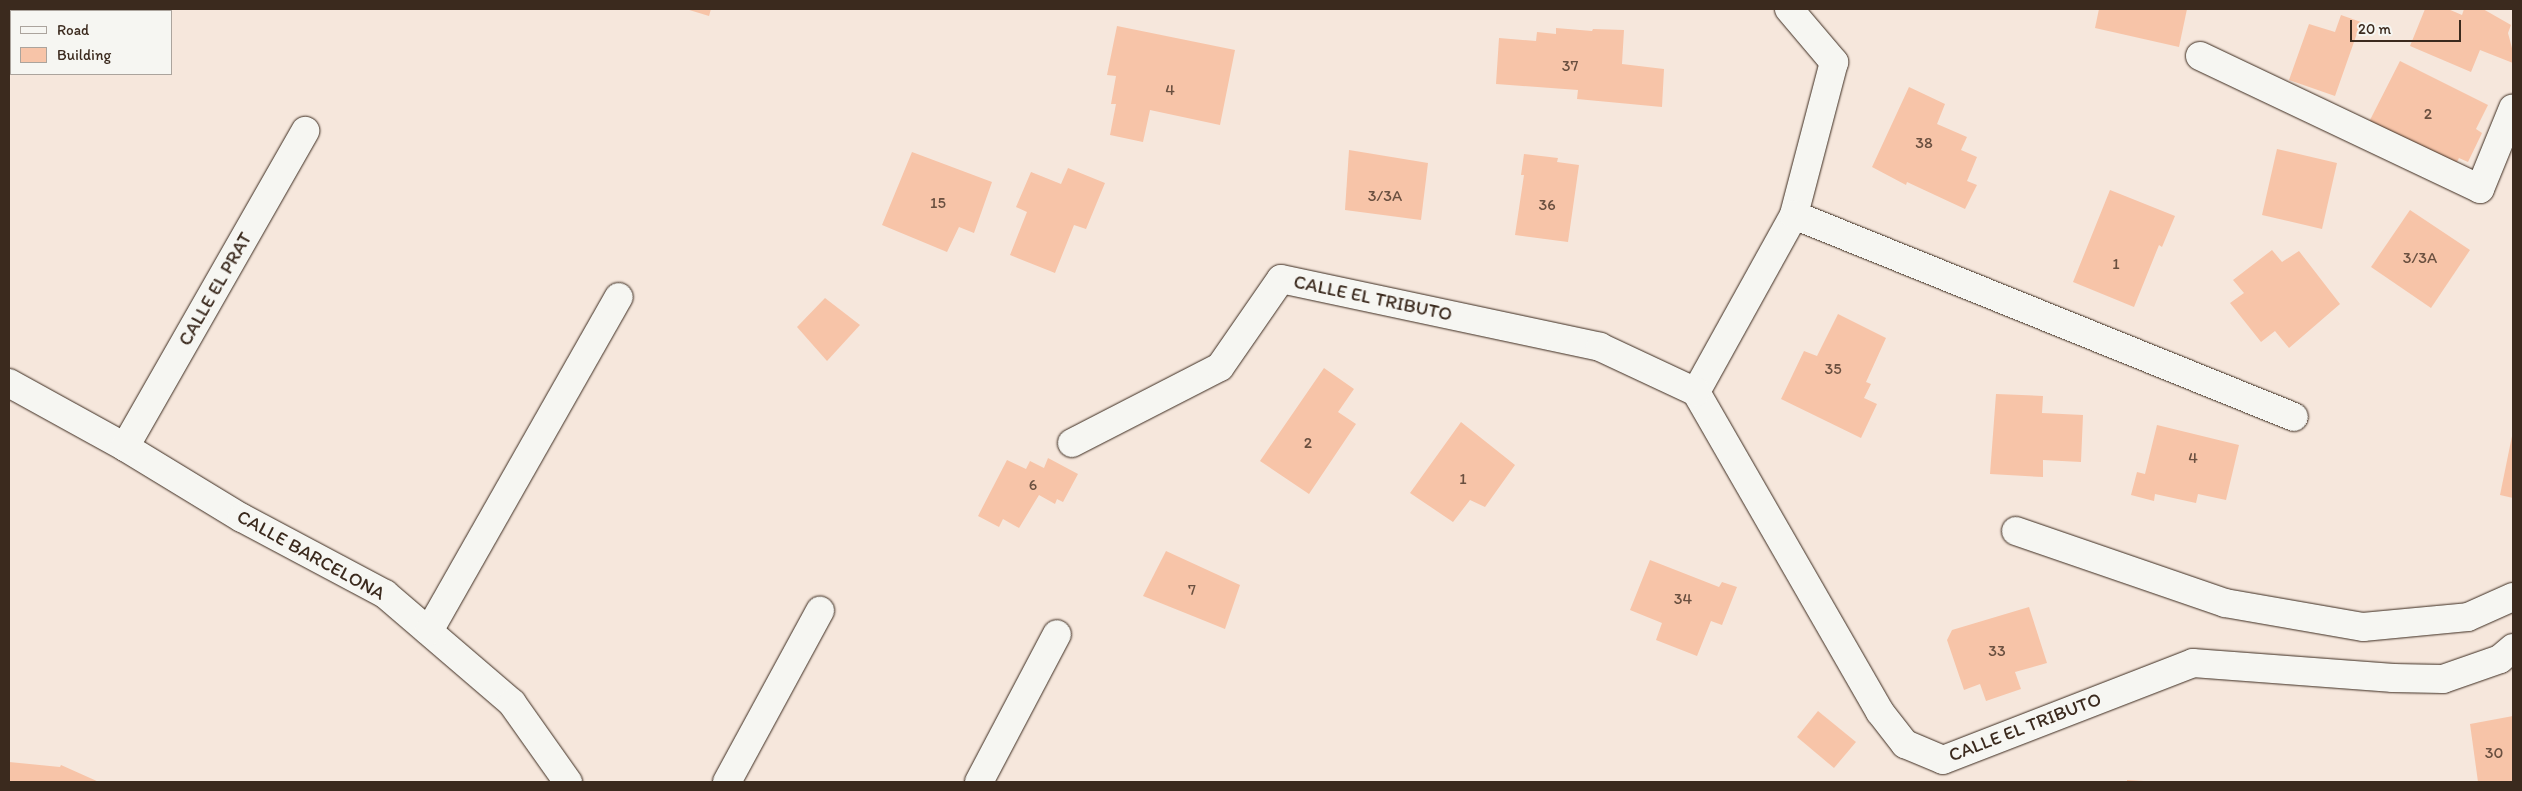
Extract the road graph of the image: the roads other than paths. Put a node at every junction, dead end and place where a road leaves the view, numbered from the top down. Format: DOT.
graph roads {
  1 [pos="1789,9"];
  2 [pos="2200,56"];
  3 [pos="2513,108"];
  4 [pos="305,131"];
  5 [pos="1794,214"];
  6 [pos="619,297"];
  7 [pos="9,383"];
  8 [pos="1696,392"];
  9 [pos="2294,416"];
  10 [pos="1072,443"];
  11 [pos="126,447"];
  12 [pos="2016,531"];
  13 [pos="2513,597"];
  14 [pos="820,611"];
  15 [pos="428,631"];
  16 [pos="1057,634"];
  17 [pos="2513,648"];
  18 [pos="568,782"];
  19 [pos="727,782"];
  20 [pos="979,782"];
  1 -- 5 [label="street"];
  2 -- 3 [label="street"];
  4 -- 11 [label="street, CALLE EL PRAT"];
  5 -- 8 [label="street"];
  5 -- 9 [label="street"];
  6 -- 15 [label="street"];
  7 -- 11 [label="street, CALLE BARCELONA"];
  8 -- 10 [label="street, CALLE EL TRIBUTO"];
  8 -- 17 [label="street, CALLE EL TRIBUTO"];
  11 -- 15 [label="street, CALLE BARCELONA"];
  12 -- 13 [label="street"];
  14 -- 19 [label="street"];
  15 -- 18 [label="street, CALLE BARCELONA"];
  16 -- 20 [label="street"];
}
